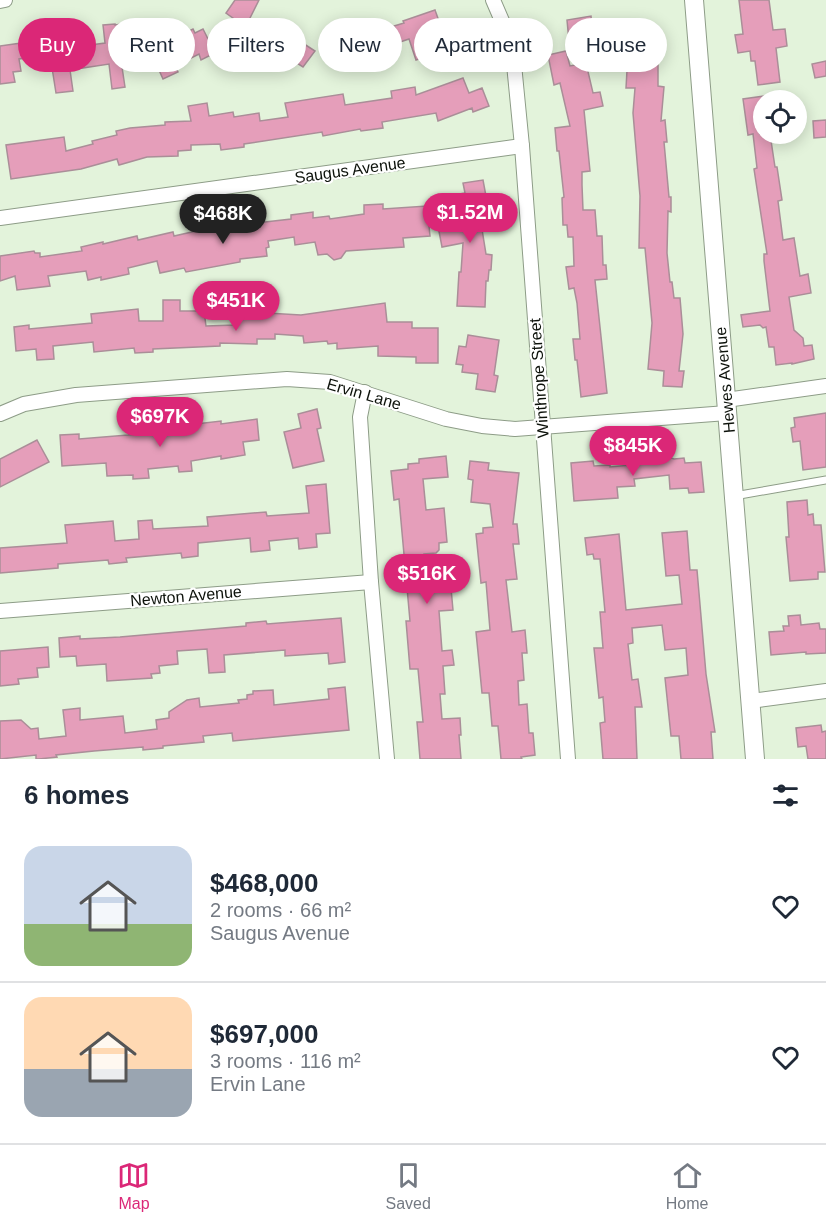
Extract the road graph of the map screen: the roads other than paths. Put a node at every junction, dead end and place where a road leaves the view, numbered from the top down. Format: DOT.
graph roads {
  1 [pos="5,0"];
  2 [pos="493,0"];
  3 [pos="694,0"];
  4 [pos="0,1"];
  5 [pos="522,146"];
  6 [pos="0,218"];
  7 [pos="826,386"];
  8 [pos="365,392"];
  9 [pos="727,407"];
  10 [pos="0,414"];
  11 [pos="543,428"];
  12 [pos="826,480"];
  13 [pos="734,496"];
  14 [pos="371,582"];
  15 [pos="0,611"];
  16 [pos="826,691"];
  17 [pos="751,701"];
  18 [pos="387,759"];
  19 [pos="568,759"];
  20 [pos="755,759"];
  1 -- 4 [label="street"];
  2 -- 5 [label="street, Winthrope Street"];
  3 -- 9 [label="street, Hewes Avenue"];
  5 -- 6 [label="street, Saugus Avenue"];
  5 -- 11 [label="street, Winthrope Street"];
  7 -- 9 [label="street, Ervin Lane"];
  8 -- 10 [label="street, Ervin Lane"];
  8 -- 11 [label="street, Ervin Lane"];
  8 -- 14 [label="street"];
  9 -- 11 [label="street, Ervin Lane"];
  9 -- 13 [label="street, Hewes Avenue"];
  11 -- 19 [label="street, Winthrope Street"];
  12 -- 13 [label="lane"];
  13 -- 17 [label="street, Hewes Avenue"];
  14 -- 15 [label="street, Newton Avenue"];
  14 -- 18 [label="street"];
  16 -- 17 [label="street"];
  17 -- 20 [label="street, Hewes Avenue"];
}
